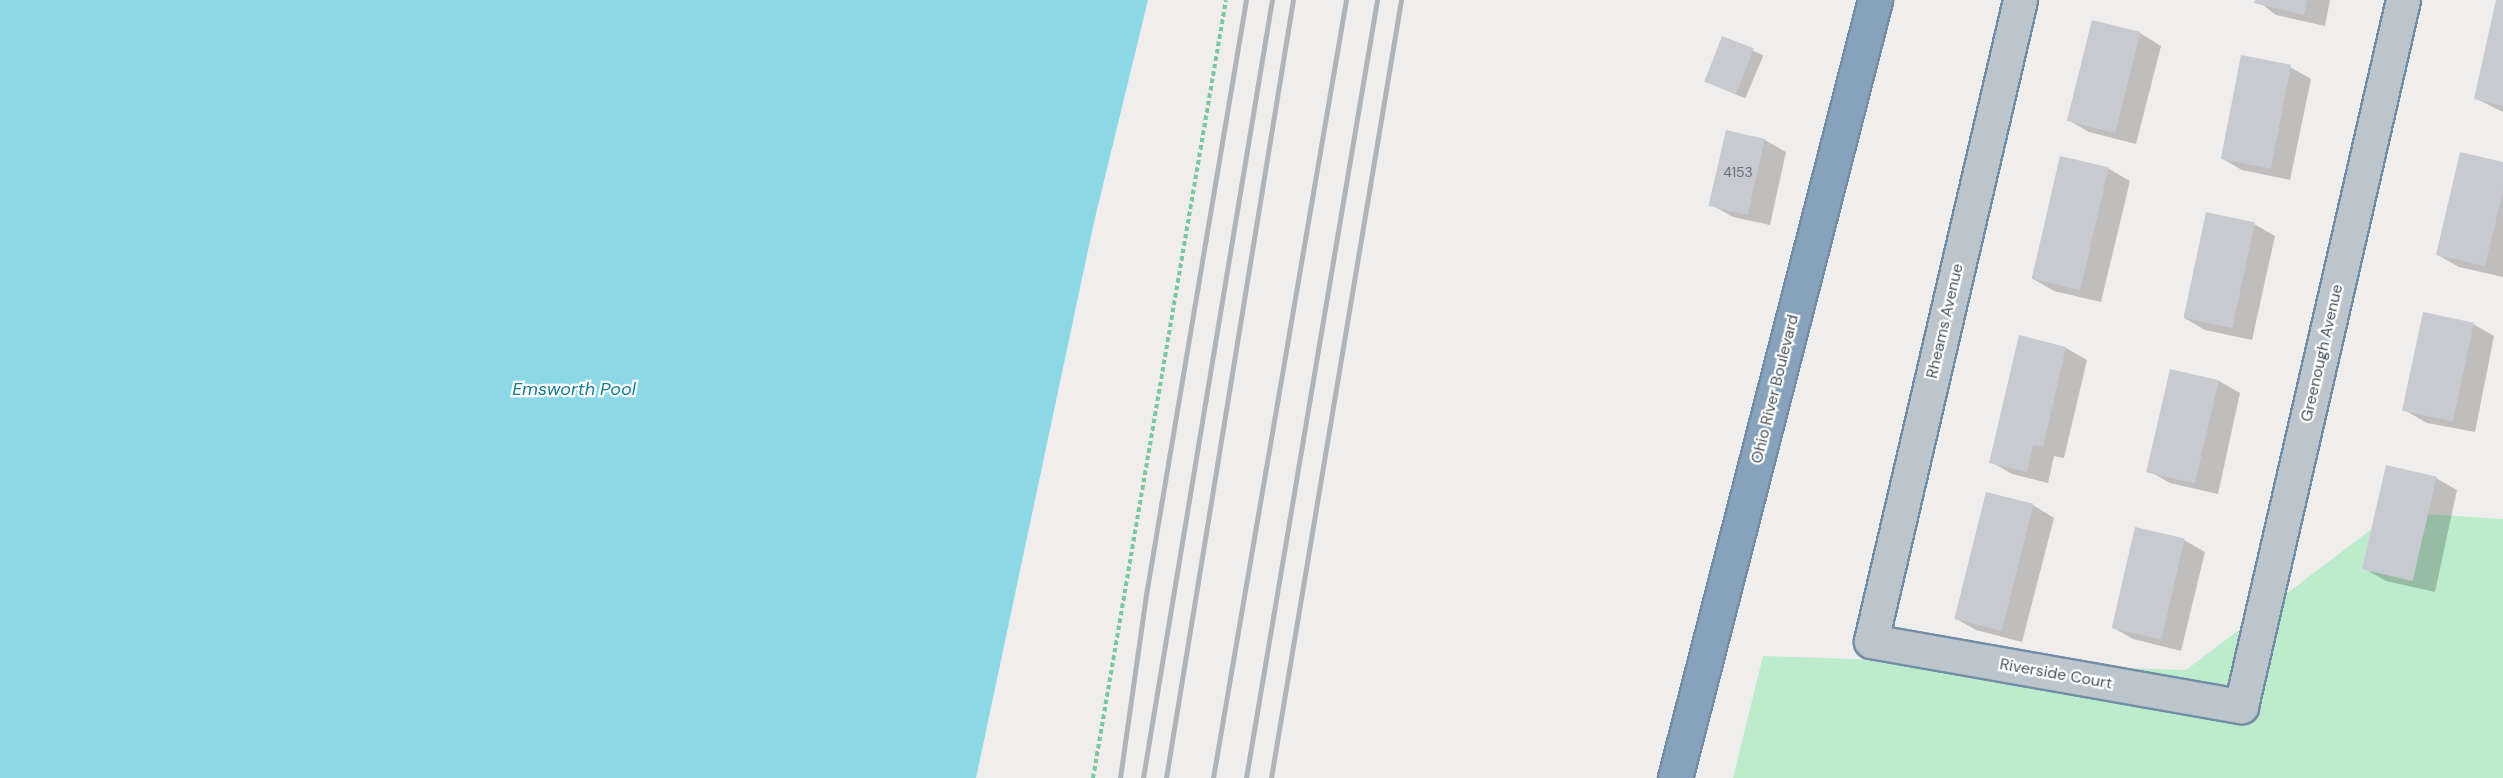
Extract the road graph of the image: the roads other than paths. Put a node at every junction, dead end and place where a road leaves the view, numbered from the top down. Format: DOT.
graph roads {
  1 [pos="1875,0"];
  2 [pos="2020,0"];
  3 [pos="2403,0"];
  4 [pos="1871,641"];
  5 [pos="2241,706"];
  6 [pos="1675,778"];
  1 -- 6 [label="highway, Ohio River Boulevard"];
  2 -- 4 [label="street, Rheams Avenue"];
  3 -- 5 [label="street, Greenough Avenue"];
  4 -- 5 [label="street, Riverside Court"];
}
